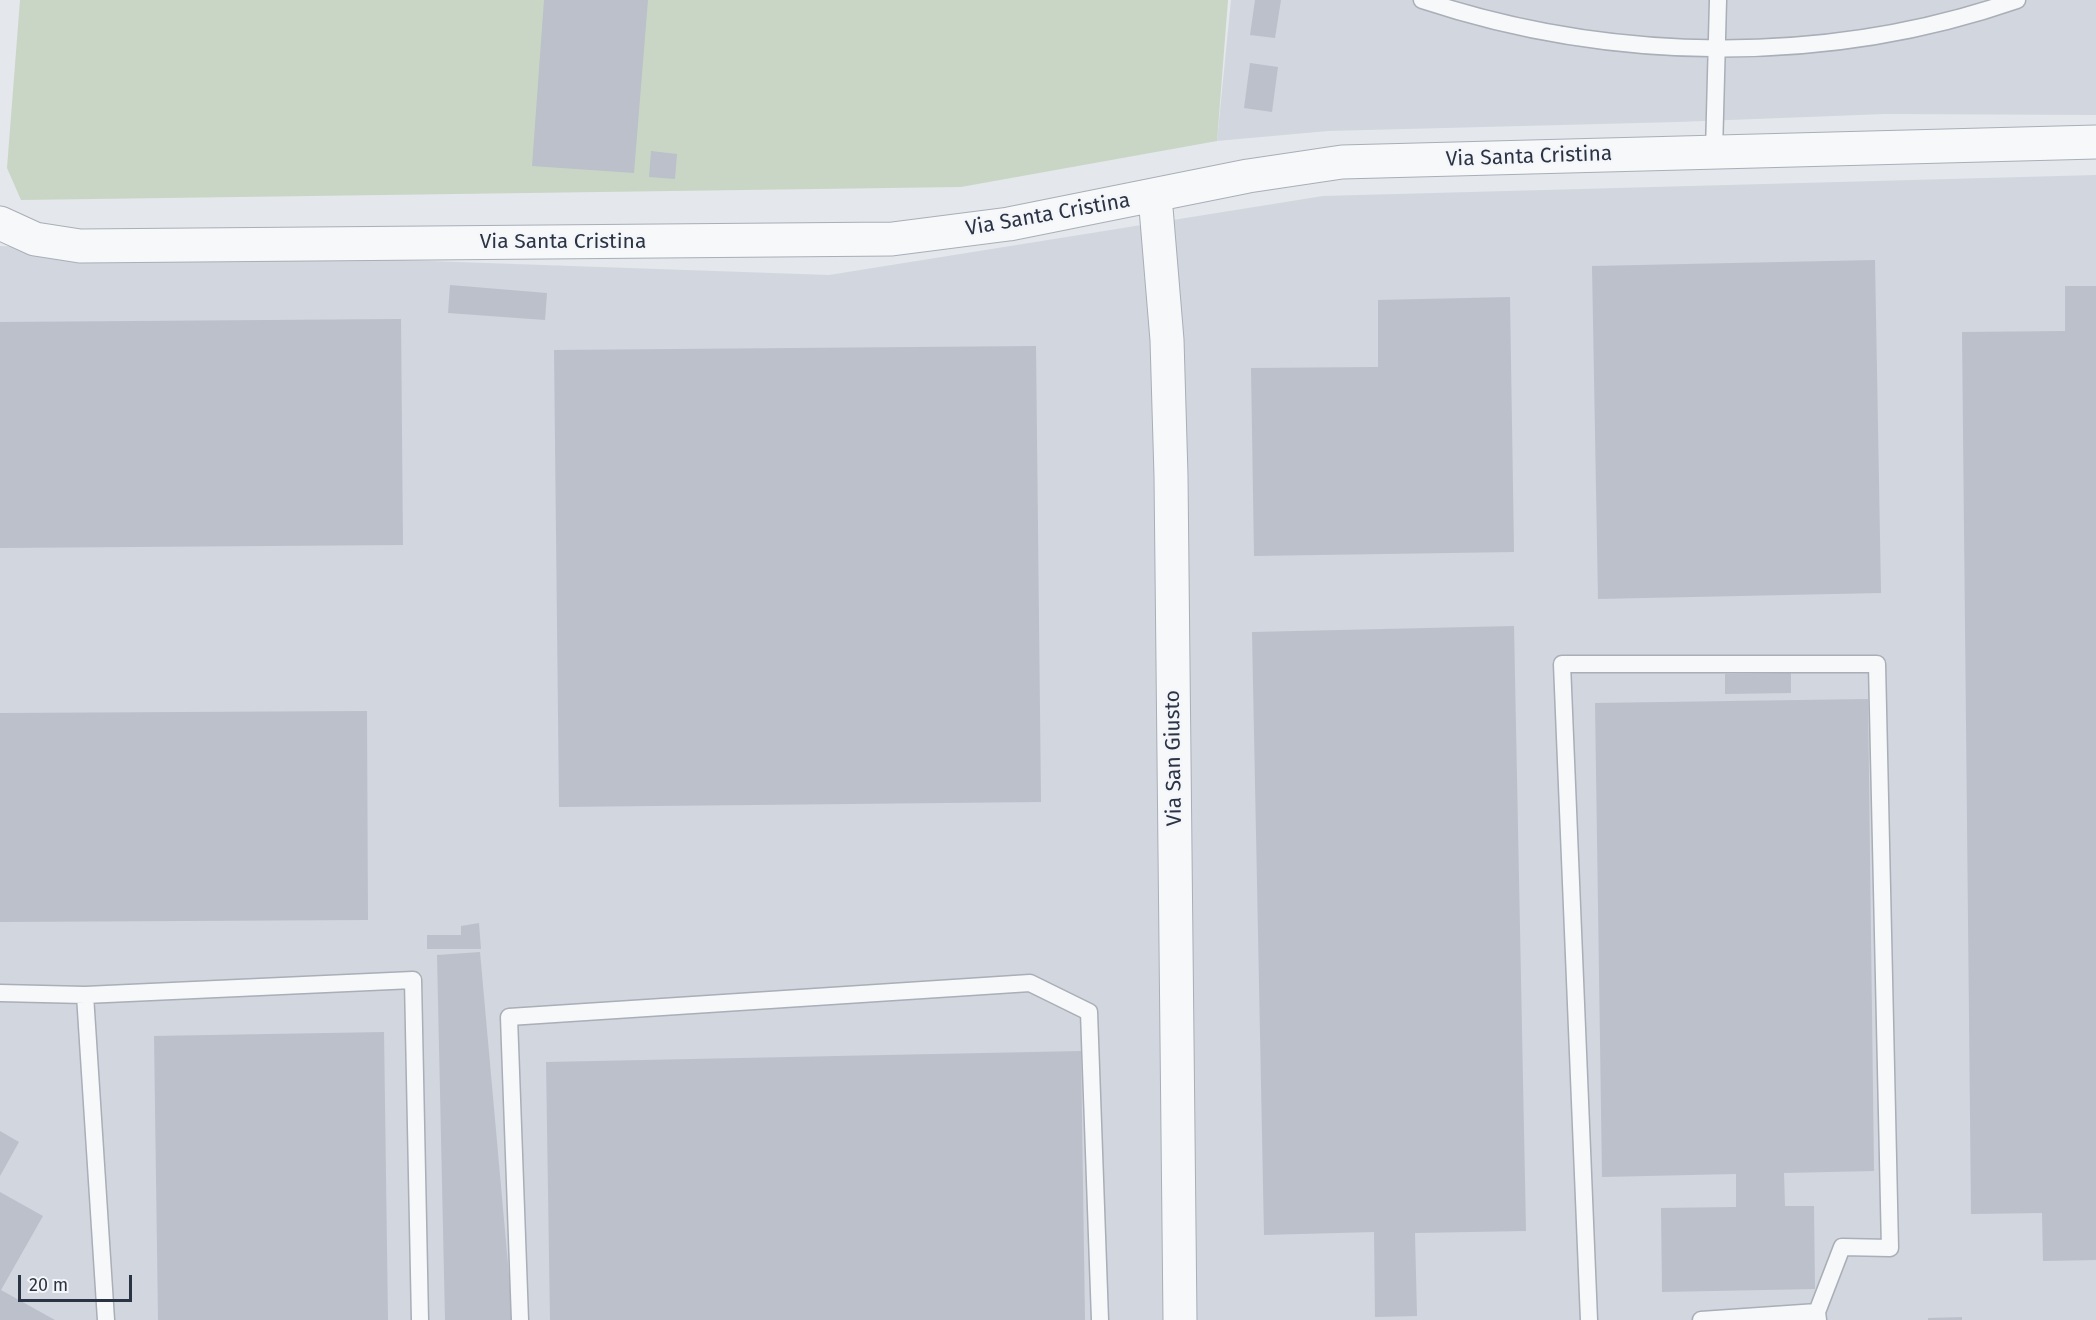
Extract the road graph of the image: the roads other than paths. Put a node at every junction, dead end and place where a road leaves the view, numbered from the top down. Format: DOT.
graph roads {
  1 [pos="1422,0"];
  2 [pos="1719,0"];
  3 [pos="2017,0"];
  4 [pos="1717,50"];
  5 [pos="2096,142"];
  6 [pos="1714,152"];
  7 [pos="1155,196"];
  8 [pos="0,223"];
  9 [pos="0,993"];
  10 [pos="85,995"];
  11 [pos="1818,1316"];
  12 [pos="106,1320"];
  13 [pos="420,1320"];
  14 [pos="520,1320"];
  15 [pos="1100,1320"];
  16 [pos="1180,1320"];
  17 [pos="1589,1320"];
  18 [pos="1701,1320"];
  1 -- 4 [label="lane"];
  2 -- 4 [label="lane"];
  3 -- 4 [label="lane"];
  4 -- 6 [label="lane"];
  5 -- 6 [label="street, Via Santa Cristina"];
  6 -- 7 [label="street, Via Santa Cristina"];
  7 -- 8 [label="street, Via Santa Cristina"];
  7 -- 16 [label="street, Via San Giusto"];
  9 -- 10 [label="lane"];
  10 -- 12 [label="lane"];
  10 -- 13 [label="lane"];
  11 -- 17 [label="lane"];
  11 -- 18 [label="lane"];
  14 -- 15 [label="lane"];
}
